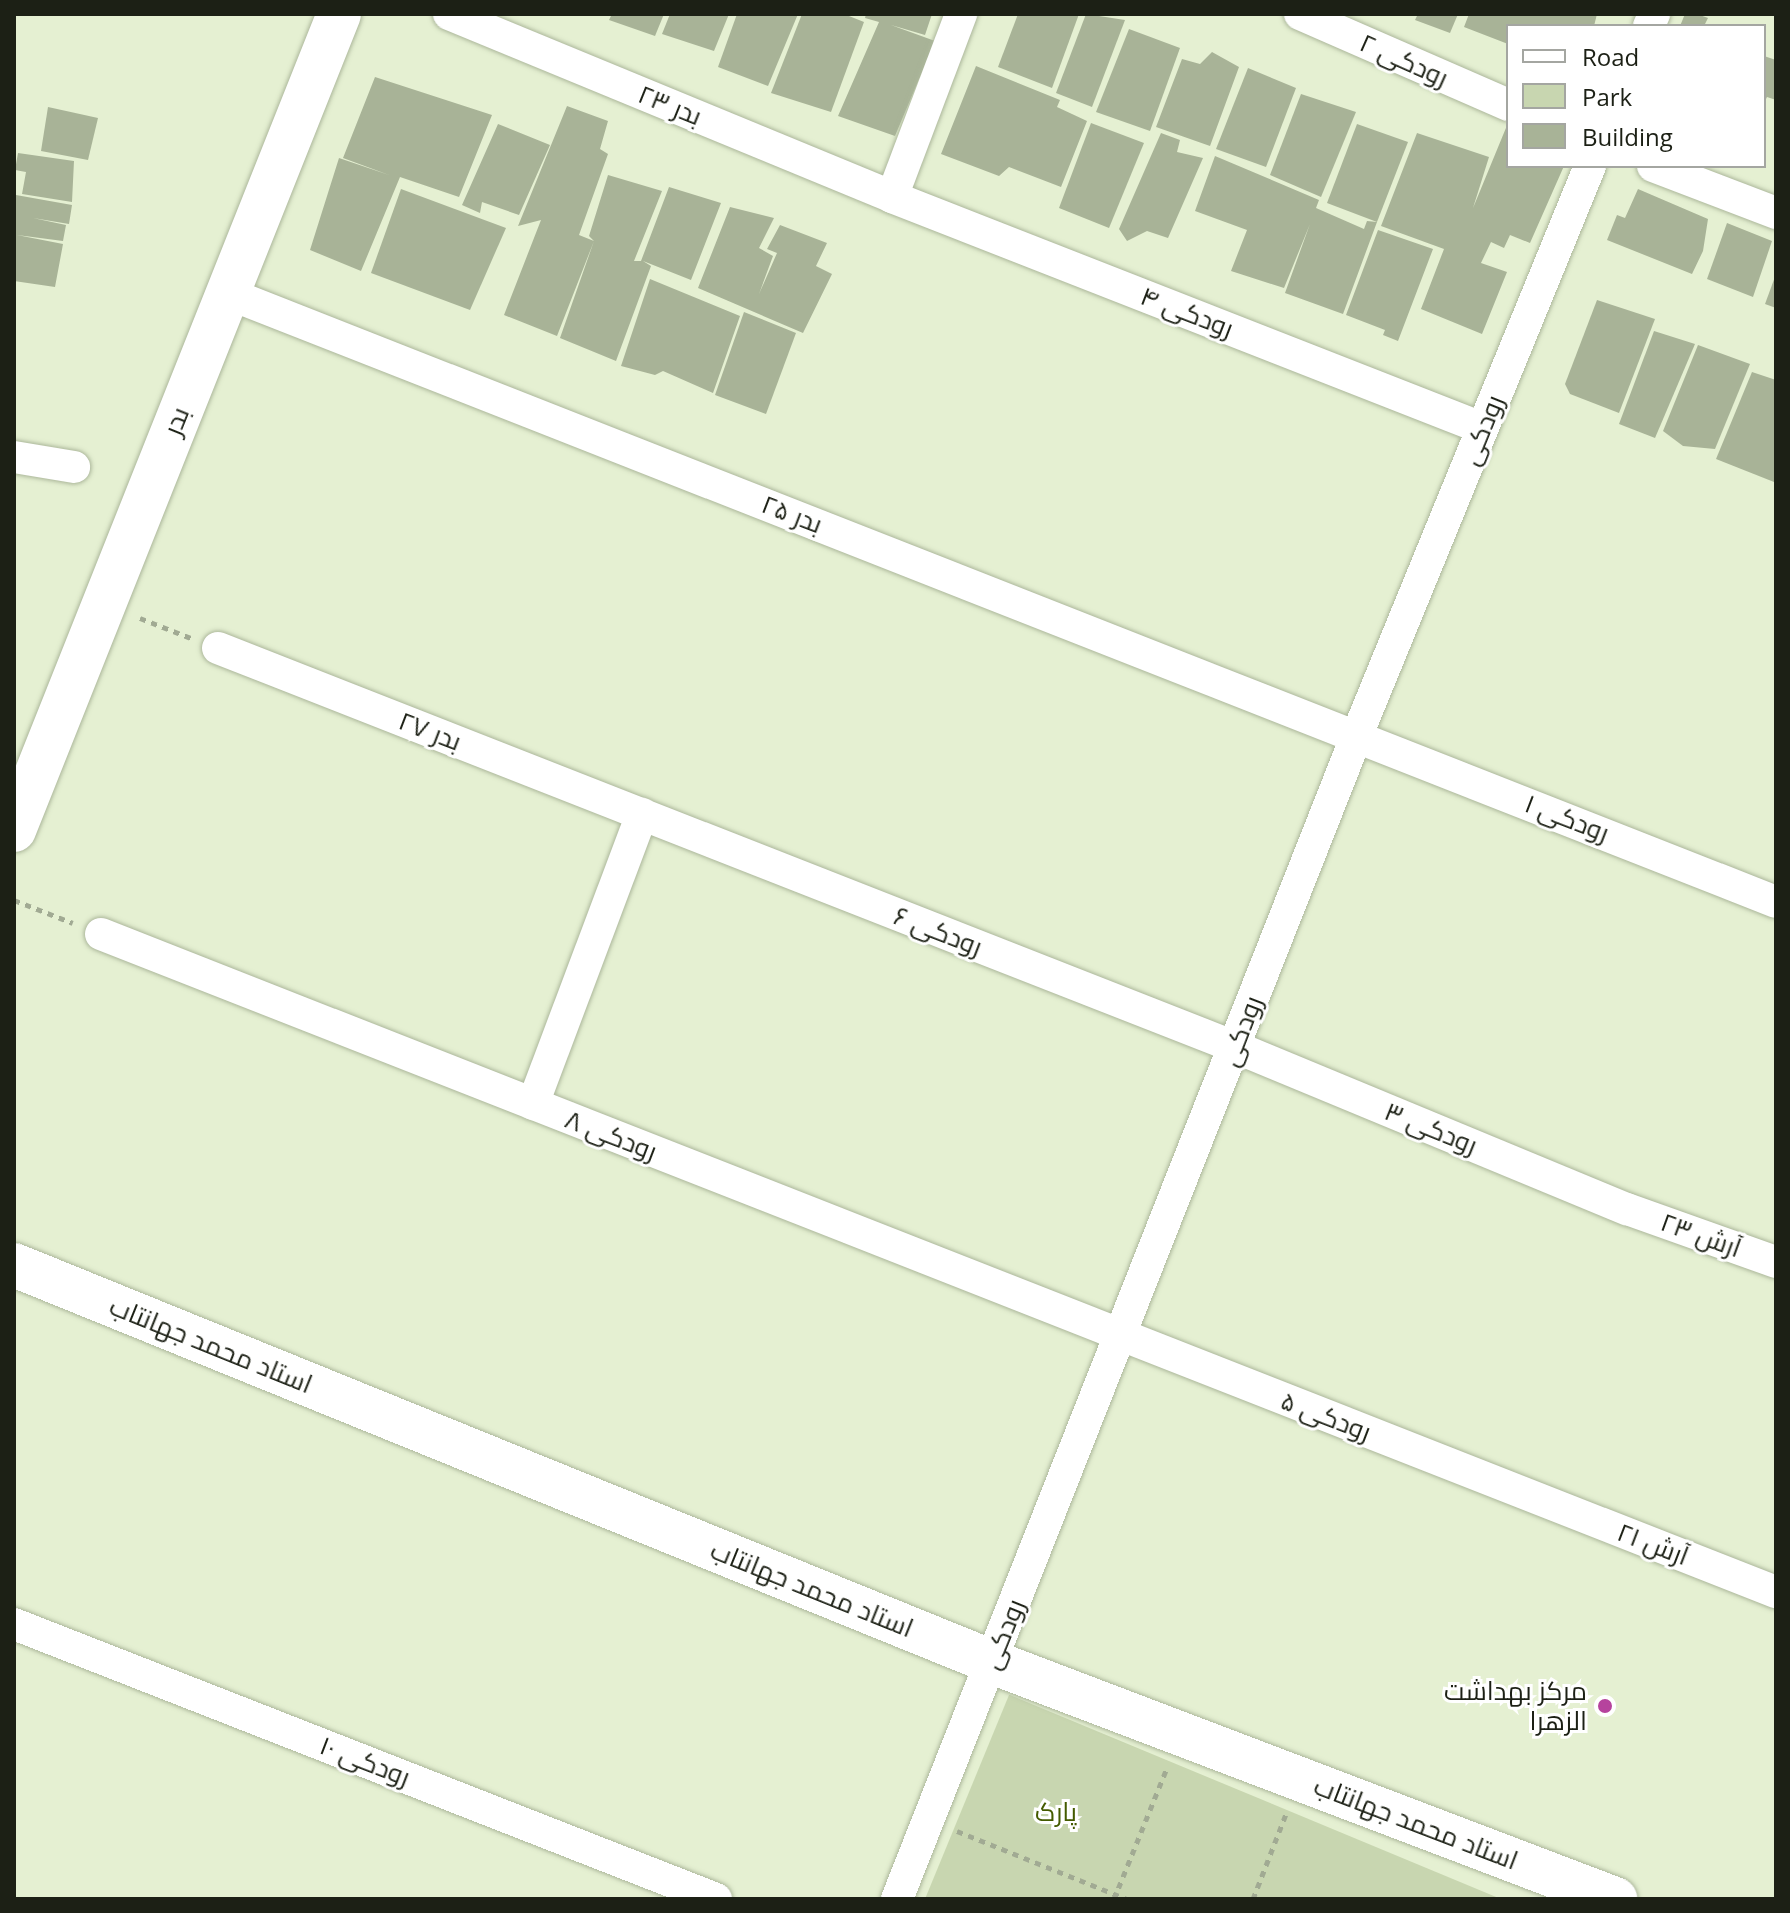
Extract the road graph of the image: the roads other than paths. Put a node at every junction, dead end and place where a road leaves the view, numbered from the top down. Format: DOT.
graph roads {
  1 [pos="339,14"];
  2 [pos="449,14"];
  3 [pos="961,14"];
  4 [pos="1300,14"];
  5 [pos="1506,104"];
  6 [pos="1589,168"];
  7 [pos="1658,168"];
  8 [pos="892,197"];
  9 [pos="1776,213"];
  10 [pos="227,293"];
  11 [pos="1482,428"];
  12 [pos="14,457"];
  13 [pos="74,467"];
  14 [pos="218,648"];
  15 [pos="1357,735"];
  16 [pos="24,776"];
  17 [pos="642,814"];
  18 [pos="14,830"];
  19 [pos="1776,902"];
  20 [pos="101,934"];
  21 [pos="1235,1047"];
  22 [pos="533,1104"];
  23 [pos="1627,1209"];
  24 [pos="1776,1262"];
  25 [pos="14,1265"];
  26 [pos="1121,1336"];
  27 [pos="1530,1497"];
  28 [pos="1776,1592"];
  29 [pos="14,1624"];
  30 [pos="992,1662"];
  31 [pos="716,1899"];
  32 [pos="897,1899"];
  33 [pos="1615,1899"];
  1 -- 10 [label="street, بدر"];
  2 -- 8 [label="street, بدر ۲۳"];
  3 -- 8 [label="street"];
  4 -- 5 [label="street, رودکی ۲"];
  6 -- 11 [label="street, رودکی"];
  7 -- 9 [label="street"];
  8 -- 11 [label="street, رودکی ۴"];
  10 -- 15 [label="street, بدر ۲۵"];
  10 -- 16 [label="street, بدر"];
  11 -- 15 [label="street, رودکی"];
  12 -- 13 [label="street"];
  14 -- 17 [label="street, بدر ۲۷"];
  15 -- 19 [label="street, رودکی ۱"];
  15 -- 21 [label="street, رودکی"];
  16 -- 18 [label="street, بدر"];
  17 -- 21 [label="street, رودکی ۶"];
  17 -- 22 [label="street"];
  20 -- 22 [label="street, رودکی ۸"];
  21 -- 23 [label="street, رودکی ۳"];
  21 -- 26 [label="street, رودکی"];
  22 -- 26 [label="street, رودکی ۸"];
  23 -- 24 [label="street, آرش ۲۳"];
  25 -- 30 [label="street, استاد محمد جهانتاب"];
  26 -- 27 [label="street, رودکی ۵"];
  26 -- 30 [label="street, رودکی"];
  27 -- 28 [label="street, آرش ۲۱"];
  29 -- 31 [label="street, رودکی ۱۰"];
  30 -- 32 [label="street, رودکی"];
  30 -- 33 [label="street, استاد محمد جهانتاب"];
}
